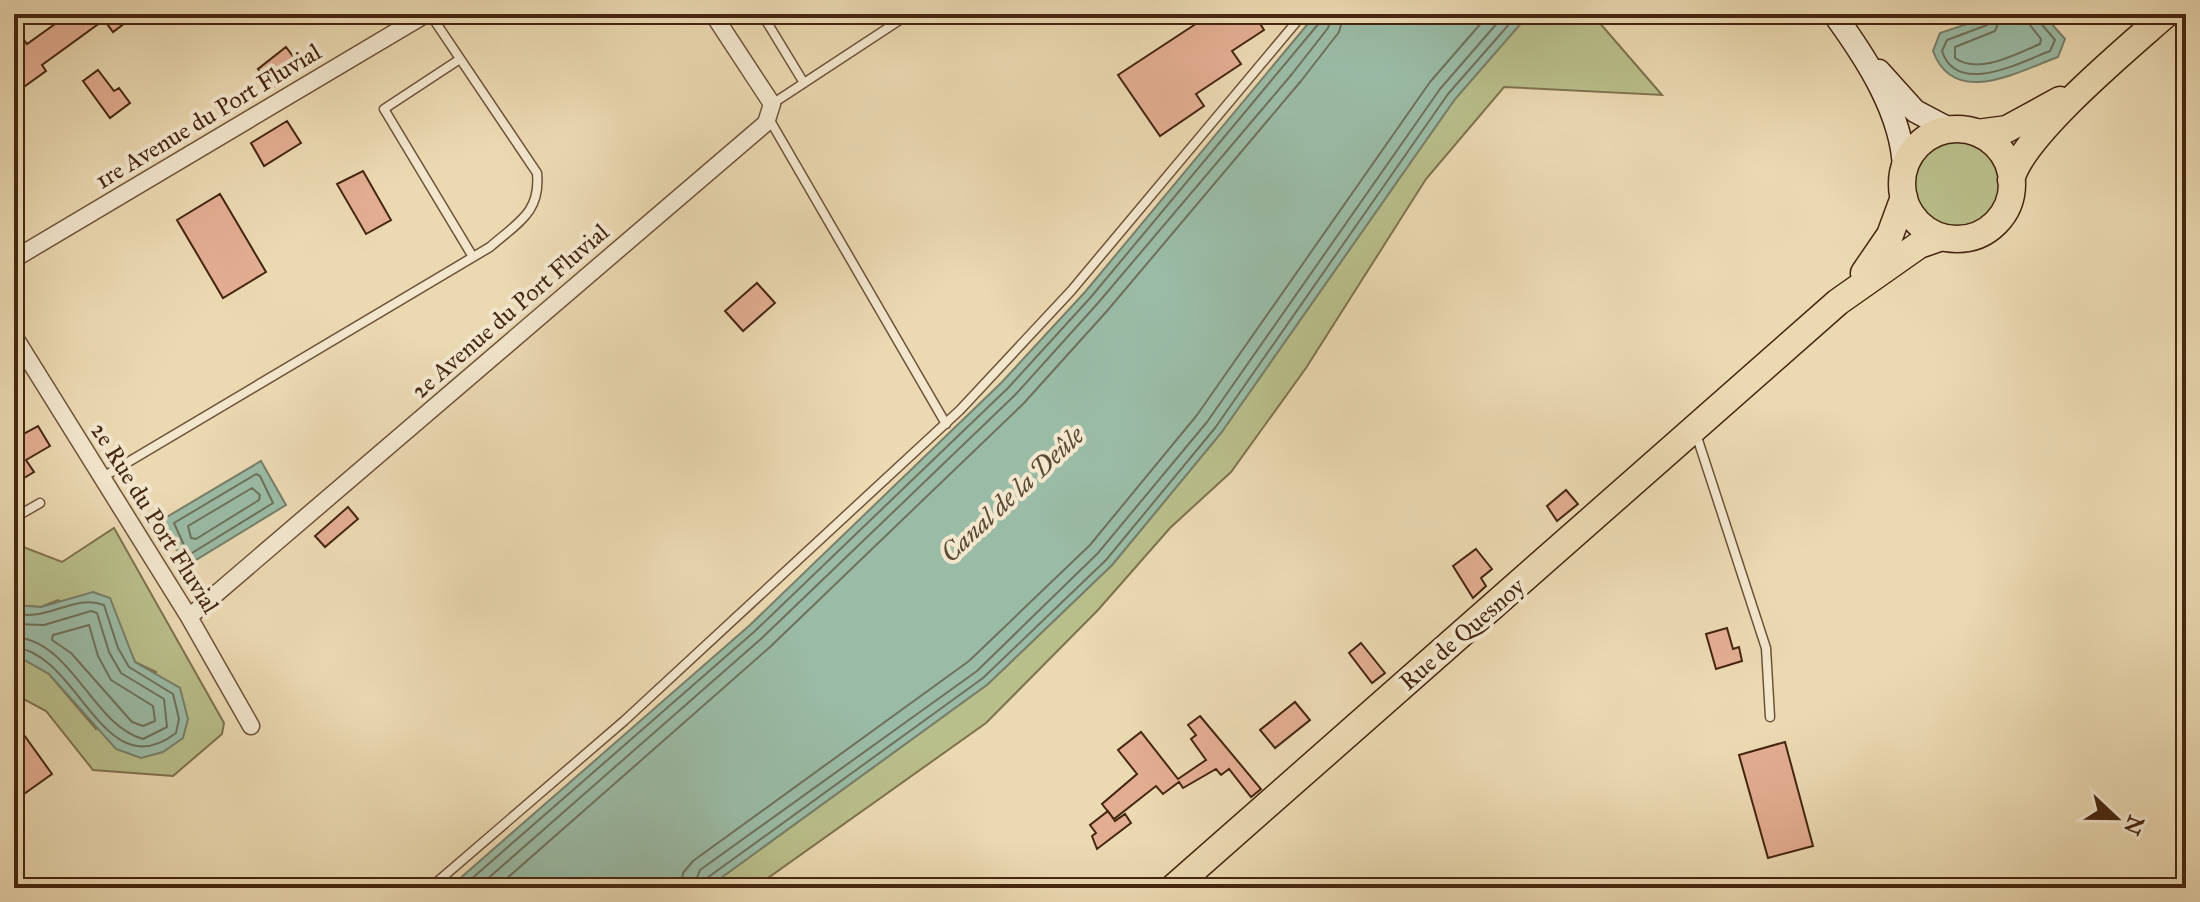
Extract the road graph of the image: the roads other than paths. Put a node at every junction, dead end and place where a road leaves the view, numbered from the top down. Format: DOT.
graph roads {
  1 [pos="428,14"];
  2 [pos="713,14"];
  3 [pos="762,14"];
  4 [pos="909,14"];
  5 [pos="1303,14"];
  6 [pos="1834,14"];
  7 [pos="2166,14"];
  8 [pos="1860,50"];
  9 [pos="460,59"];
  10 [pos="2093,79"];
  11 [pos="804,83"];
  12 [pos="770,110"];
  13 [pos="1951,130"];
  14 [pos="1977,133"];
  15 [pos="1904,170"];
  16 [pos="2011,180"];
  17 [pos="1904,197"];
  18 [pos="1942,237"];
  19 [pos="473,257"];
  20 [pos="14,259"];
  21 [pos="1838,302"];
  22 [pos="14,336"];
  23 [pos="946,424"];
  24 [pos="1694,429"];
  25 [pos="102,478"];
  26 [pos="40,503"];
  27 [pos="14,518"];
  28 [pos="189,617"];
  29 [pos="1770,717"];
  30 [pos="251,726"];
  31 [pos="430,888"];
  32 [pos="1173,888"];
  1 -- 9 [label="lane"];
  1 -- 20 [label="street, 1re Avenue du Port Fluvial"];
  2 -- 12 [label="street"];
  3 -- 11 [label="lane"];
  4 -- 11 [label="lane"];
  5 -- 23 [label="lane"];
  6 -- 8 [label="main road"];
  7 -- 10 [label="main road"];
  8 -- 13 [label="main road"];
  8 -- 15 [label="main road"];
  9 -- 19 [label="lane"];
  9 -- 19 [label="lane"];
  10 -- 14 [label="main road"];
  10 -- 16 [label="main road"];
  11 -- 12 [label="lane"];
  12 -- 23 [label="lane"];
  12 -- 28 [label="street, 2e Avenue du Port Fluvial"];
  13 -- 14 [label="main road"];
  13 -- 15 [label="main road"];
  14 -- 16 [label="main road"];
  15 -- 17 [label="main road"];
  16 -- 18 [label="main road"];
  17 -- 18 [label="main road"];
  17 -- 21 [label="main road"];
  18 -- 21 [label="main road"];
  19 -- 25 [label="lane"];
  21 -- 24 [label="main road, Rue de Quesnoy"];
  22 -- 25 [label="street, 2e Rue du Port Fluvial"];
  23 -- 31 [label="lane"];
  24 -- 29 [label="lane"];
  24 -- 32 [label="main road, Rue de Quesnoy"];
  25 -- 28 [label="street, 2e Rue du Port Fluvial"];
  26 -- 27 [label="lane"];
  28 -- 30 [label="street, 2e Rue du Port Fluvial"];
}
